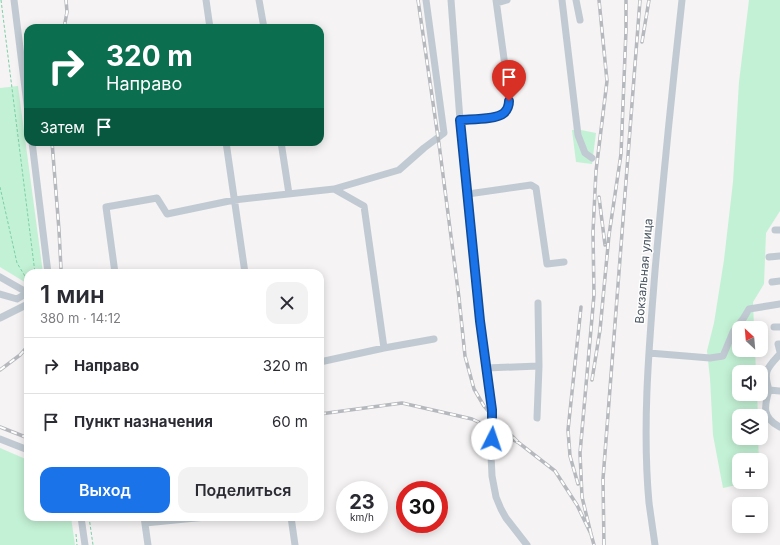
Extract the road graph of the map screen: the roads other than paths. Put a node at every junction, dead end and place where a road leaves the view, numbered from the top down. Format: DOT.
graph roads {
  1 [pos="14,0"];
  2 [pos="206,0"];
  3 [pos="259,0"];
  4 [pos="426,0"];
  5 [pos="451,0"];
  6 [pos="507,0"];
  7 [pos="562,0"];
  8 [pos="576,0"];
  9 [pos="682,0"];
  10 [pos="496,1"];
  11 [pos="580,20"];
  12 [pos="209,24"];
  13 [pos="263,24"];
  14 [pos="24,80"];
  15 [pos="460,120"];
  16 [pos="32,146"];
  17 [pos="227,146"];
  18 [pos="282,146"];
  19 [pos="592,158"];
  20 [pos="334,189"];
  21 [pos="289,194"];
  22 [pos="468,194"];
  23 [pos="234,200"];
  24 [pos="780,256"];
  25 [pos="769,257"];
  26 [pos="564,262"];
  27 [pos="48,269"];
  28 [pos="114,269"];
  29 [pos="244,269"];
  30 [pos="0,277"];
  31 [pos="780,281"];
  32 [pos="772,282"];
  33 [pos="24,291"];
  34 [pos="0,294"];
  35 [pos="24,295"];
  36 [pos="538,303"];
  37 [pos="780,304"];
  38 [pos="24,306"];
  39 [pos="0,318"];
  40 [pos="434,339"];
  41 [pos="780,344"];
  42 [pos="384,348"];
  43 [pos="649,353"];
  44 [pos="780,353"];
  45 [pos="324,361"];
  46 [pos="539,366"];
  47 [pos="486,368"];
  48 [pos="768,369"];
  49 [pos="768,390"];
  50 [pos="780,391"];
  51 [pos="766,401"];
  52 [pos="537,418"];
  53 [pos="780,427"];
  54 [pos="0,439"];
  55 [pos="24,448"];
  56 [pos="82,521"];
  57 [pos="144,521"];
  58 [pos="292,521"];
  59 [pos="85,545"];
  60 [pos="148,545"];
  61 [pos="295,545"];
  62 [pos="527,545"];
  63 [pos="655,545"];
  1 -- 14 [label="street"];
  2 -- 12 [label="street"];
  3 -- 13 [label="street"];
  4 -- 20 [label="street"];
  5 -- 15 [label="street"];
  6 -- 10 [label="street"];
  7 -- 19 [label="street"];
  8 -- 11 [label="street"];
  9 -- 43 [label="street, Вокзальная улица"];
  10 -- 15 [label="street"];
  15 -- 22 [label="street"];
  16 -- 27 [label="street"];
  17 -- 23 [label="street"];
  18 -- 21 [label="street"];
  20 -- 21 [label="street"];
  20 -- 42 [label="street"];
  21 -- 23 [label="street"];
  22 -- 26 [label="street"];
  22 -- 47 [label="street"];
  23 -- 28 [label="street"];
  23 -- 29 [label="street"];
  24 -- 25 [label="street"];
  30 -- 33 [label="street"];
  31 -- 32 [label="street"];
  34 -- 35 [label="street"];
  36 -- 46 [label="street"];
  37 -- 43 [label="street"];
  38 -- 39 [label="street"];
  40 -- 42 [label="street"];
  41 -- 44 [label="street"];
  42 -- 45 [label="street"];
  43 -- 63 [label="street, Вокзальная улица"];
  44 -- 48 [label="street"];
  46 -- 47 [label="street"];
  46 -- 52 [label="street"];
  47 -- 62 [label="street"];
  49 -- 50 [label="street"];
  51 -- 53 [label="street"];
  54 -- 55 [label="street"];
  56 -- 59 [label="street"];
  57 -- 60 [label="street"];
  58 -- 61 [label="street"];
}
